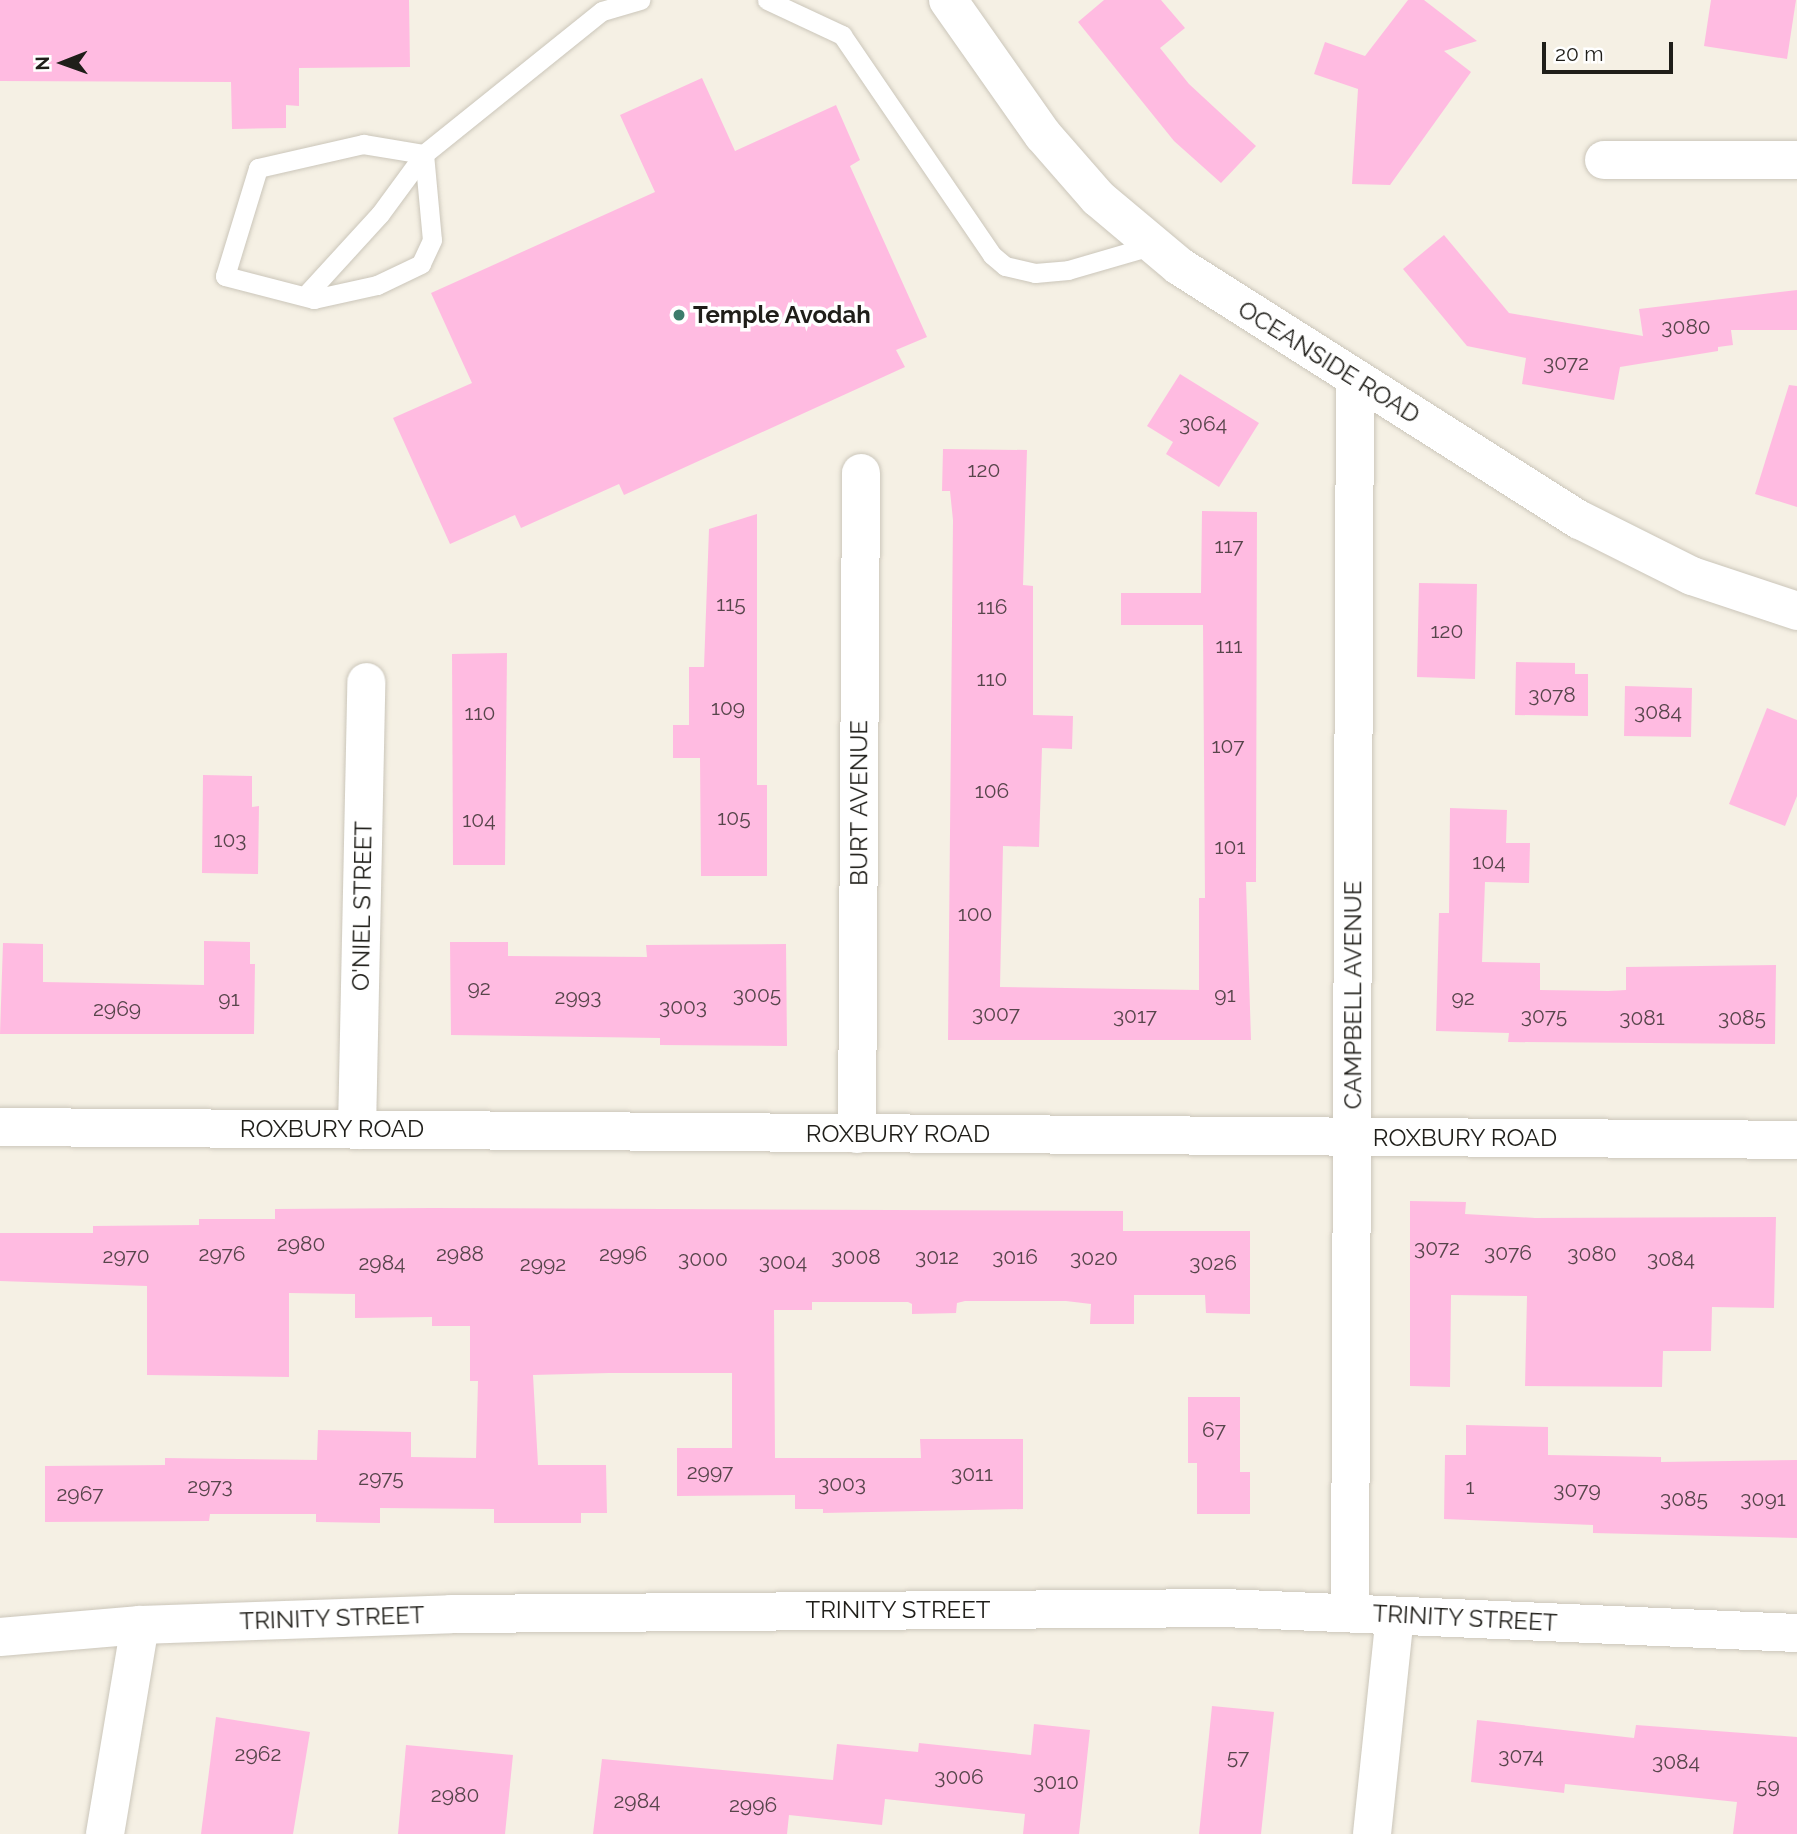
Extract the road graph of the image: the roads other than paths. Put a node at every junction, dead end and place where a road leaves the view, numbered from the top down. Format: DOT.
graph roads {
  1 [pos="640,0"];
  2 [pos="767,0"];
  3 [pos="948,0"];
  4 [pos="424,154"];
  5 [pos="1604,160"];
  6 [pos="1797,160"];
  7 [pos="1154,245"];
  8 [pos="310,297"];
  9 [pos="1355,379"];
  10 [pos="861,473"];
  11 [pos="1797,611"];
  12 [pos="366,682"];
  13 [pos="0,1127"];
  14 [pos="357,1130"];
  15 [pos="857,1134"];
  16 [pos="1353,1137"];
  17 [pos="1797,1140"];
  18 [pos="1350,1611"];
  19 [pos="1395,1616"];
  20 [pos="140,1625"];
  21 [pos="1797,1633"];
  22 [pos="0,1637"];
  23 [pos="105,1834"];
  24 [pos="1372,1834"];
  1 -- 4 [label="lane"];
  2 -- 7 [label="lane"];
  3 -- 7 [label="street, OCEANSIDE ROAD"];
  4 -- 8 [label="lane"];
  4 -- 8 [label="lane"];
  4 -- 8 [label="lane"];
  5 -- 6 [label="street"];
  7 -- 9 [label="street, OCEANSIDE ROAD"];
  9 -- 11 [label="street, OCEANSIDE ROAD"];
  9 -- 16 [label="street, CAMPBELL AVENUE"];
  10 -- 15 [label="street, BURT AVENUE"];
  12 -- 14 [label="street, O'NIEL STREET"];
  13 -- 14 [label="street, ROXBURY ROAD"];
  14 -- 15 [label="street, ROXBURY ROAD"];
  15 -- 16 [label="street, ROXBURY ROAD"];
  16 -- 17 [label="street, ROXBURY ROAD"];
  16 -- 18 [label="street, CAMPBELL AVENUE"];
  18 -- 19 [label="street, TRINITY STREET"];
  18 -- 20 [label="street, TRINITY STREET"];
  19 -- 21 [label="street, TRINITY STREET"];
  19 -- 24 [label="street"];
  20 -- 22 [label="street, TRINITY STREET"];
  20 -- 23 [label="street"];
}
